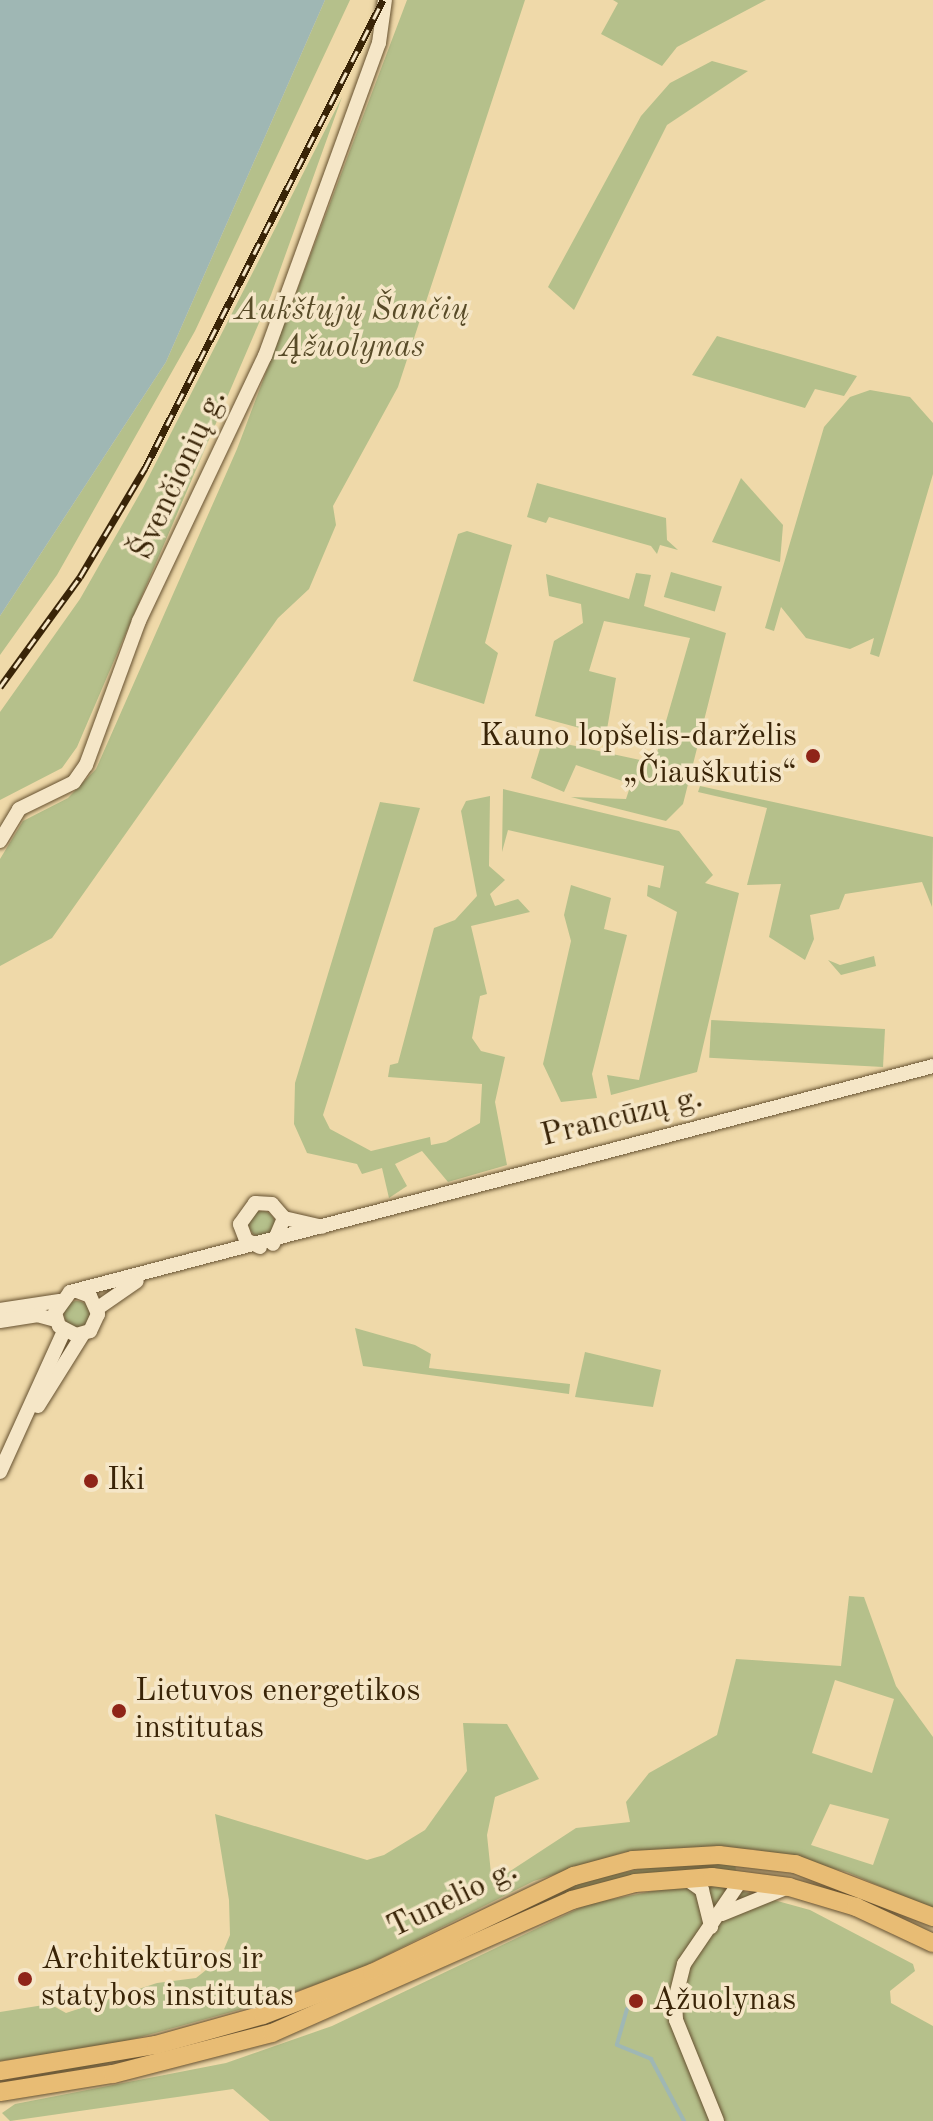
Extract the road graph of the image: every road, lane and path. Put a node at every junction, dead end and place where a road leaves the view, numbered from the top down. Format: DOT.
graph roads {
  1 [pos="385,0"];
  2 [pos="0,841"];
  3 [pos="933,1066"];
  4 [pos="284,1218"];
  5 [pos="327,1227"];
  6 [pos="240,1230"];
  7 [pos="266,1246"];
  8 [pos="209,1258"];
  9 [pos="152,1274"];
  10 [pos="77,1291"];
  11 [pos="59,1301"];
  12 [pos="98,1308"];
  13 [pos="0,1310"];
  14 [pos="0,1321"];
  15 [pos="60,1326"];
  16 [pos="83,1334"];
  17 [pos="14,1444"];
  18 [pos="0,1472"];
  19 [pos="752,1857"];
  20 [pos="684,1878"];
  21 [pos="742,1879"];
  22 [pos="789,1887"];
  23 [pos="722,1914"];
  24 [pos="933,1917"];
  25 [pos="711,1927"];
  26 [pos="933,1943"];
  27 [pos="0,2071"];
  28 [pos="0,2092"];
  29 [pos="717,2121"];
  1 -- 2 [label="street, Švenčionių g."];
  3 -- 5 [label="street, Prancūzų g."];
  4 -- 5 [label="street, Prancūzų g."];
  4 -- 6 [label="street"];
  4 -- 7 [label="street"];
  5 -- 7 [label="street, Prancūzų g."];
  6 -- 7 [label="street"];
  6 -- 8 [label="street, Prancūzų g."];
  7 -- 8 [label="street, Prancūzų g."];
  8 -- 9 [label="street, Prancūzų g."];
  9 -- 10 [label="street, Prancūzų g."];
  9 -- 12 [label="street, Prancūzų g."];
  10 -- 11 [label="street"];
  10 -- 12 [label="street"];
  11 -- 13 [label="street"];
  11 -- 15 [label="street"];
  12 -- 16 [label="street"];
  14 -- 15 [label="street"];
  15 -- 16 [label="street"];
  15 -- 17 [label="street"];
  16 -- 17 [label="street"];
  17 -- 18 [label="street"];
  19 -- 21 [label="main road"];
  19 -- 24 [label="main road, Tunelio g."];
  19 -- 27 [label="main road, Tunelio g."];
  20 -- 21 [label="main road, Tunelio g."];
  20 -- 25 [label="street"];
  20 -- 28 [label="main road, Tunelio g."];
  21 -- 22 [label="main road, Tunelio g."];
  21 -- 23 [label="street"];
  22 -- 23 [label="street"];
  22 -- 26 [label="main road, Tunelio g."];
  23 -- 25 [label="street"];
  25 -- 29 [label="street"];
}
